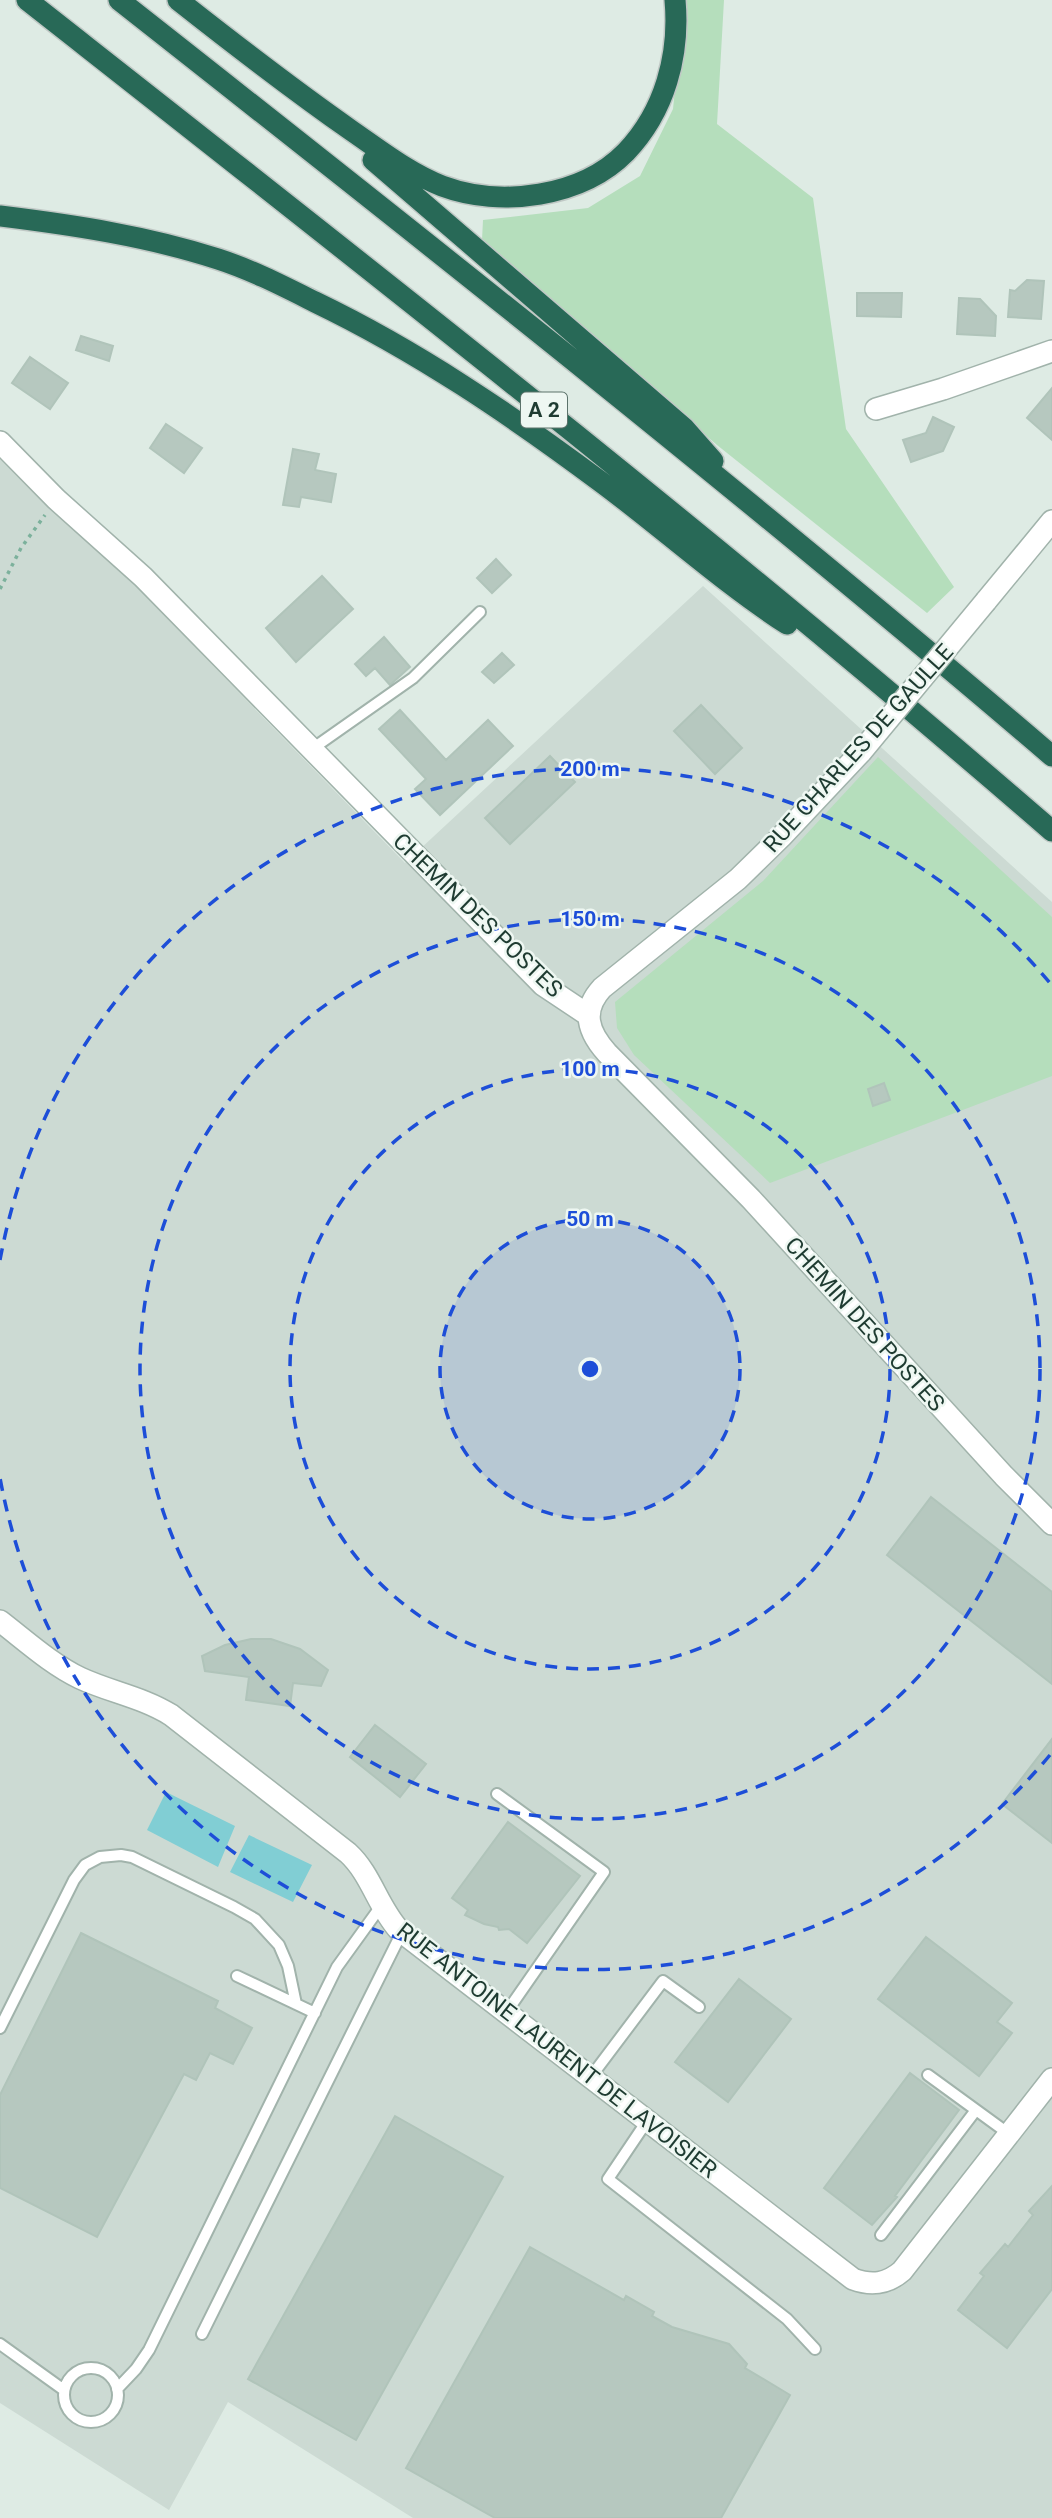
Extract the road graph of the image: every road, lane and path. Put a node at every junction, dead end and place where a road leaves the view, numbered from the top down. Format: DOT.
graph roads {
  1 [pos="27,0"];
  2 [pos="119,0"];
  3 [pos="178,0"];
  4 [pos="675,0"];
  5 [pos="292,90"];
  6 [pos="0,216"];
  7 [pos="1052,351"];
  8 [pos="876,409"];
  9 [pos="0,442"];
  10 [pos="740,495"];
  11 [pos="56,499"];
  12 [pos="1052,521"];
  13 [pos="0,589"];
  14 [pos="480,612"];
  15 [pos="859,668"];
  16 [pos="312,749"];
  17 [pos="1052,757"];
  18 [pos="1052,831"];
  19 [pos="588,1015"];
  20 [pos="1052,1524"];
  21 [pos="0,1621"];
  22 [pos="497,1794"];
  23 [pos="380,1906"];
  24 [pos="402,1932"];
  25 [pos="237,1976"];
  26 [pos="296,2004"];
  27 [pos="699,2007"];
  28 [pos="506,2012"];
  29 [pos="314,2013"];
  30 [pos="0,2028"];
  31 [pos="928,2075"];
  32 [pos="590,2078"];
  33 [pos="1052,2079"];
  34 [pos="976,2110"];
  35 [pos="647,2121"];
  36 [pos="1009,2134"];
  37 [pos="881,2235"];
  38 [pos="202,2334"];
  39 [pos="0,2344"];
  40 [pos="816,2349"];
  41 [pos="117,2389"];
  42 [pos="64,2390"];
  1 -- 15 [label="highway, A 2"];
  2 -- 10 [label="highway, A 2"];
  3 -- 5 [label="highway"];
  4 -- 5 [label="highway"];
  5 -- 10 [label="highway"];
  6 -- 15 [label="highway"];
  7 -- 8 [label="street"];
  9 -- 11 [label="street, CHEMIN DES POSTES"];
  10 -- 17 [label="highway, A 2"];
  11 -- 13 [label="path"];
  11 -- 16 [label="street, CHEMIN DES POSTES"];
  12 -- 19 [label="street, RUE CHARLES DE GAULLE, bridge"];
  14 -- 16 [label="lane"];
  15 -- 18 [label="highway, A 2"];
  16 -- 19 [label="street, CHEMIN DES POSTES"];
  19 -- 20 [label="street, CHEMIN DES POSTES"];
  21 -- 23 [label="street, RUE ANTOINE LAURENT DE LAVOISIER"];
  22 -- 28 [label="lane"];
  23 -- 24 [label="street, RUE ANTOINE LAURENT DE LAVOISIER"];
  23 -- 29 [label="lane"];
  24 -- 28 [label="street, RUE ANTOINE LAURENT DE LAVOISIER"];
  24 -- 38 [label="lane"];
  25 -- 26 [label="lane"];
  26 -- 29 [label="lane"];
  26 -- 30 [label="lane"];
  27 -- 32 [label="lane"];
  28 -- 32 [label="street, RUE ANTOINE LAURENT DE LAVOISIER"];
  29 -- 41 [label="lane"];
  31 -- 34 [label="lane"];
  32 -- 35 [label="street, RUE ANTOINE LAURENT DE LAVOISIER"];
  33 -- 36 [label="street, RUE ANTOINE LAURENT DE LAVOISIER"];
  34 -- 36 [label="lane"];
  34 -- 37 [label="lane"];
  35 -- 36 [label="street, RUE ANTOINE LAURENT DE LAVOISIER"];
  35 -- 40 [label="lane"];
  39 -- 42 [label="lane"];
  41 -- 42 [label="lane"];
  41 -- 42 [label="lane"];
}
